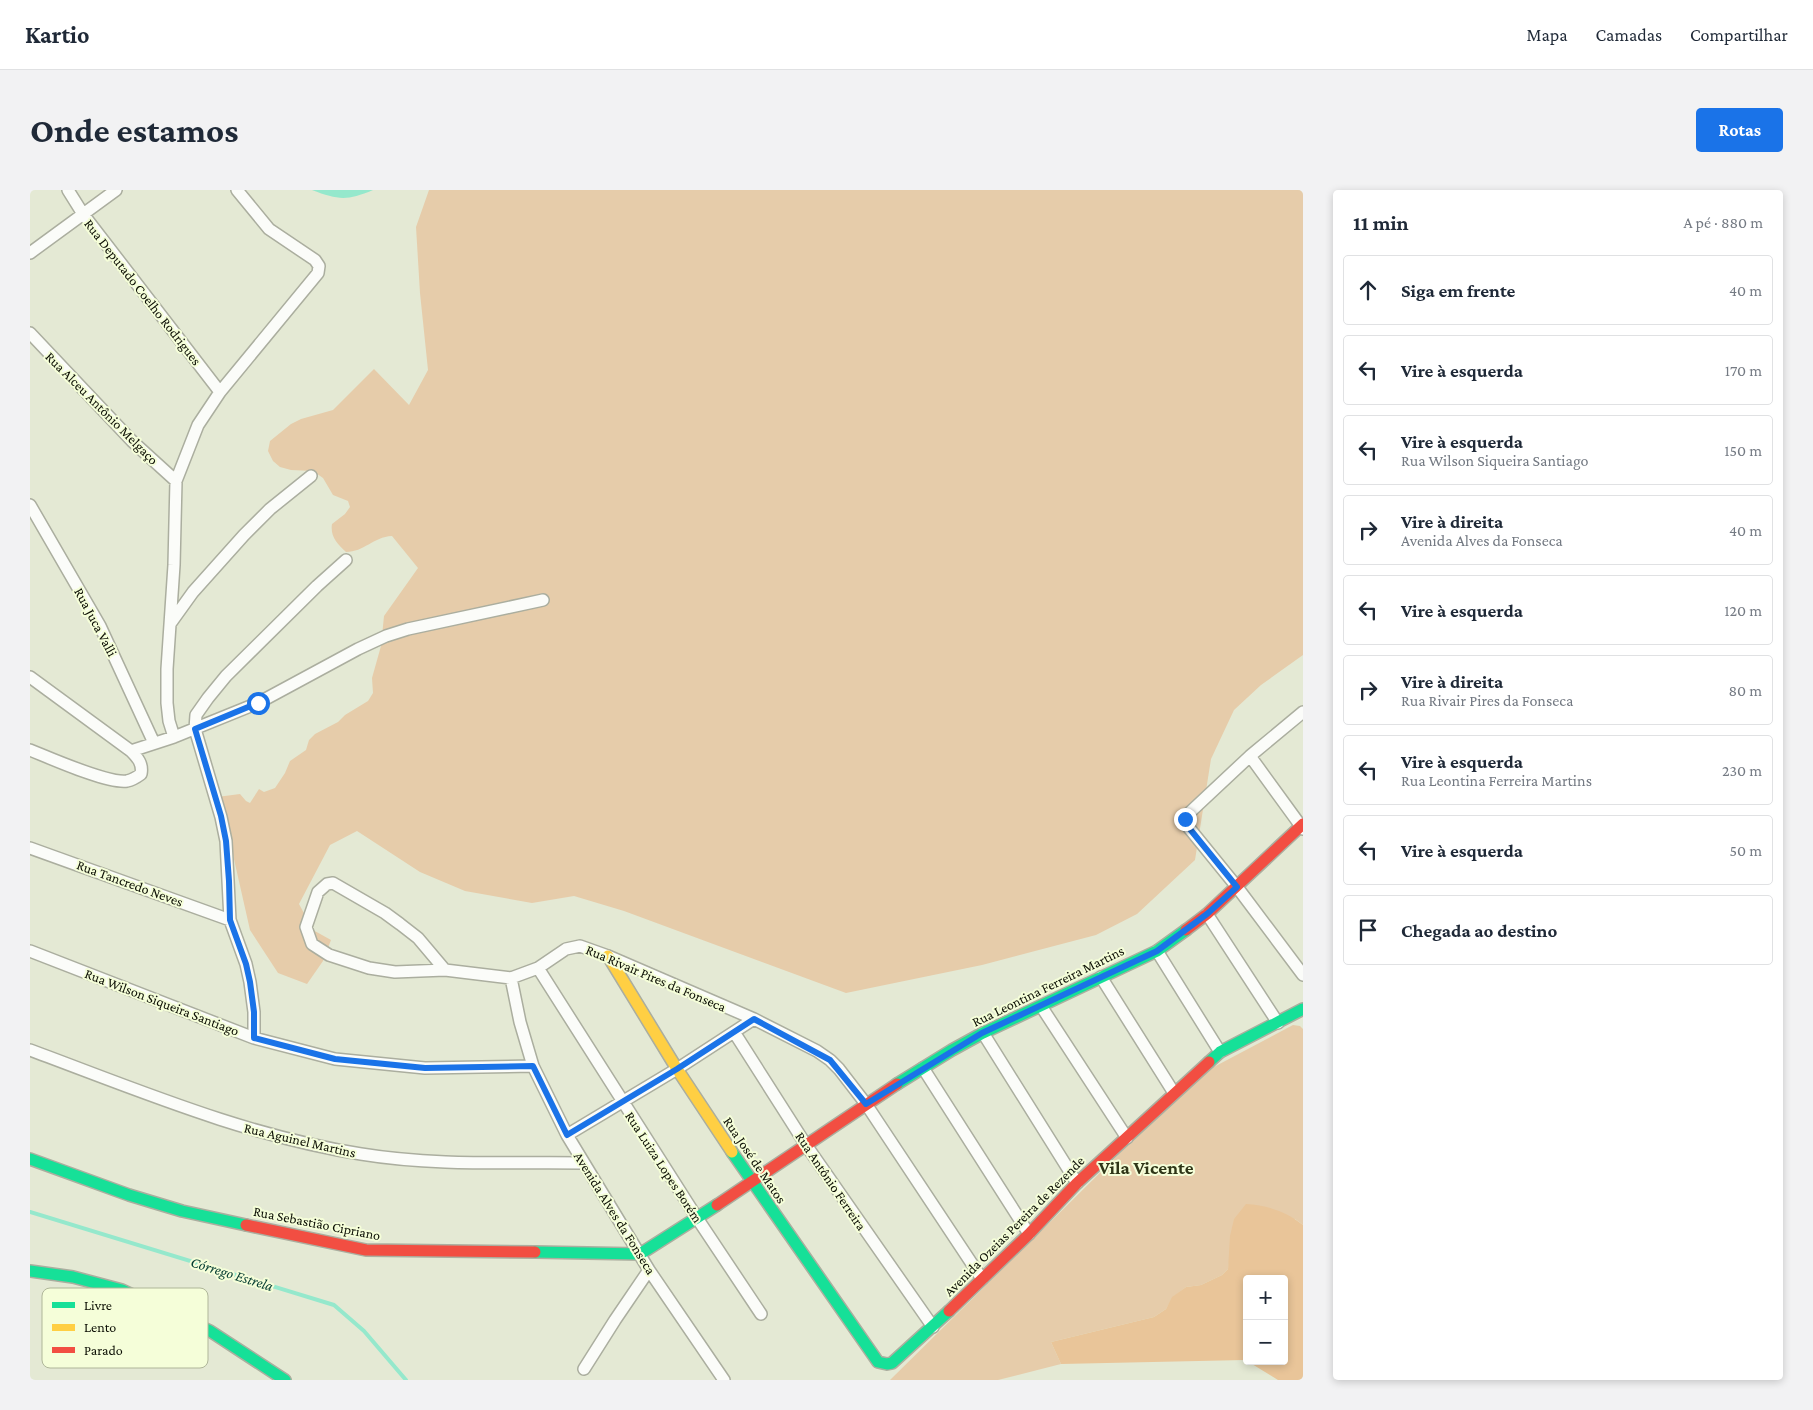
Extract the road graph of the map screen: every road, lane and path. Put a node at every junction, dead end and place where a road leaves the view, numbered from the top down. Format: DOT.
graph roads {
  1 [pos="68,190"];
  2 [pos="116,190"];
  3 [pos="236,190"];
  4 [pos="83,214"];
  5 [pos="30,253"];
  6 [pos="30,334"];
  7 [pos="220,392"];
  8 [pos="310,476"];
  9 [pos="176,481"];
  10 [pos="30,505"];
  11 [pos="346,560"];
  12 [pos="543,600"];
  13 [pos="170,624"];
  14 [pos="30,677"];
  15 [pos="1303,712"];
  16 [pos="195,729"];
  17 [pos="174,737"];
  18 [pos="154,743"];
  19 [pos="30,750"];
  20 [pos="131,751"];
  21 [pos="1250,756"];
  22 [pos="1302,826"];
  23 [pos="30,848"];
  24 [pos="1237,887"];
  25 [pos="1207,914"];
  26 [pos="230,920"];
  27 [pos="30,951"];
  28 [pos="1157,951"];
  29 [pos="608,956"];
  30 [pos="538,968"];
  31 [pos="445,970"];
  32 [pos="1303,975"];
  33 [pos="1101,977"];
  34 [pos="511,978"];
  35 [pos="1040,1006"];
  36 [pos="1303,1009"];
  37 [pos="754,1019"];
  38 [pos="1278,1023"];
  39 [pos="734,1032"];
  40 [pos="982,1033"];
  41 [pos="254,1038"];
  42 [pos="30,1050"];
  43 [pos="1220,1052"];
  44 [pos="533,1066"];
  45 [pos="923,1068"];
  46 [pos="677,1069"];
  47 [pos="1174,1094"];
  48 [pos="622,1102"];
  49 [pos="866,1104"];
  50 [pos="567,1135"];
  51 [pos="1127,1138"];
  52 [pos="806,1145"];
  53 [pos="30,1159"];
  54 [pos="583,1163"];
  55 [pos="752,1182"];
  56 [pos="1077,1183"];
  57 [pos="697,1218"];
  58 [pos="1029,1234"];
  59 [pos="640,1254"];
  60 [pos="649,1270"];
  61 [pos="30,1271"];
  62 [pos="982,1279"];
  63 [pos="114,1288"];
  64 [pos="762,1314"];
  65 [pos="933,1327"];
  66 [pos="208,1330"];
  67 [pos="892,1362"];
  68 [pos="584,1369"];
  69 [pos="721,1376"];
  70 [pos="285,1380"];
  71 [pos="708,1380"];
  1 -- 4 [label="street, Rua Deputado Coelho Rodrigues"];
  2 -- 4 [label="street"];
  3 -- 7 [label="street"];
  4 -- 5 [label="street"];
  4 -- 7 [label="street, Rua Deputado Coelho Rodrigues"];
  6 -- 9 [label="street, Rua Alceu Antônio Melgaço"];
  7 -- 9 [label="street"];
  8 -- 13 [label="street"];
  9 -- 13 [label="street"];
  10 -- 18 [label="street, Rua Juca Valli"];
  11 -- 16 [label="street"];
  12 -- 16 [label="street"];
  13 -- 17 [label="street"];
  14 -- 20 [label="street"];
  15 -- 21 [label="street"];
  16 -- 17 [label="street"];
  16 -- 26 [label="street"];
  17 -- 18 [label="street"];
  18 -- 20 [label="street"];
  19 -- 20 [label="street"];
  21 -- 22 [label="street"];
  21 -- 24 [label="street"];
  22 -- 24 [label="street, Rua Leontina Ferreira Martins"];
  23 -- 26 [label="street, Rua Tancredo Neves"];
  24 -- 25 [label="street, Rua Leontina Ferreira Martins"];
  24 -- 32 [label="street"];
  25 -- 28 [label="street, Rua Leontina Ferreira Martins"];
  25 -- 38 [label="street"];
  26 -- 41 [label="street"];
  27 -- 41 [label="street, Rua Wilson Siqueira Santiago"];
  28 -- 33 [label="street, Rua Leontina Ferreira Martins"];
  28 -- 43 [label="street"];
  29 -- 30 [label="street, Rua Rivair Pires da Fonseca"];
  29 -- 37 [label="street, Rua Rivair Pires da Fonseca"];
  29 -- 46 [label="street, Rua José de Matos"];
  30 -- 34 [label="street, Rua Rivair Pires da Fonseca"];
  30 -- 48 [label="street, Rua Luiza Lopes Borém"];
  31 -- 31 [label="street"];
  31 -- 34 [label="street"];
  33 -- 35 [label="street, Rua Leontina Ferreira Martins"];
  33 -- 47 [label="street"];
  34 -- 44 [label="street, Avenida Alves da Fonseca"];
  35 -- 40 [label="street, Rua Leontina Ferreira Martins"];
  35 -- 51 [label="street"];
  36 -- 38 [label="street, Avenida Ozeias Pereira de Rezende"];
  37 -- 39 [label="street"];
  37 -- 49 [label="street, Rua Rivair Pires da Fonseca"];
  38 -- 43 [label="street, Avenida Ozeias Pereira de Rezende"];
  39 -- 46 [label="street"];
  39 -- 52 [label="street, Rua Antônio Ferreira"];
  40 -- 45 [label="street, Rua Leontina Ferreira Martins"];
  40 -- 56 [label="street"];
  41 -- 44 [label="street, Rua Wilson Siqueira Santiago"];
  42 -- 54 [label="street, Rua Aguinel Martins"];
  43 -- 47 [label="street, Avenida Ozeias Pereira de Rezende"];
  44 -- 50 [label="street, Avenida Alves da Fonseca"];
  45 -- 49 [label="street, Rua Leontina Ferreira Martins"];
  45 -- 58 [label="street"];
  46 -- 48 [label="street"];
  46 -- 55 [label="street, Rua José de Matos"];
  47 -- 51 [label="street, Avenida Ozeias Pereira de Rezende"];
  48 -- 50 [label="street"];
  48 -- 57 [label="street, Rua Luiza Lopes Borém"];
  49 -- 52 [label="street, Rua Leontina Ferreira Martins"];
  49 -- 62 [label="street, Rua Rivair Pires da Fonseca"];
  50 -- 54 [label="street, Avenida Alves da Fonseca"];
  51 -- 56 [label="street, Avenida Ozeias Pereira de Rezende"];
  52 -- 55 [label="street, Rua Leontina Ferreira Martins"];
  52 -- 65 [label="street, Rua Antônio Ferreira"];
  53 -- 59 [label="street, Rua Sebastião Cipriano"];
  54 -- 59 [label="street, Avenida Alves da Fonseca"];
  55 -- 57 [label="street, Rua Leontina Ferreira Martins"];
  55 -- 67 [label="street, Rua José de Matos"];
  56 -- 58 [label="street, Avenida Ozeias Pereira de Rezende"];
  57 -- 59 [label="street, Rua Leontina Ferreira Martins"];
  57 -- 64 [label="street, Rua Luiza Lopes Borém"];
  58 -- 62 [label="street, Avenida Ozeias Pereira de Rezende"];
  59 -- 60 [label="street, Avenida Alves da Fonseca"];
  60 -- 68 [label="street"];
  60 -- 69 [label="street, Avenida Alves da Fonseca"];
  61 -- 63 [label="street"];
  62 -- 65 [label="street, Avenida Ozeias Pereira de Rezende"];
  65 -- 67 [label="street, Avenida Ozeias Pereira de Rezende"];
  66 -- 70 [label="street"];
  69 -- 71 [label="street"];
}
